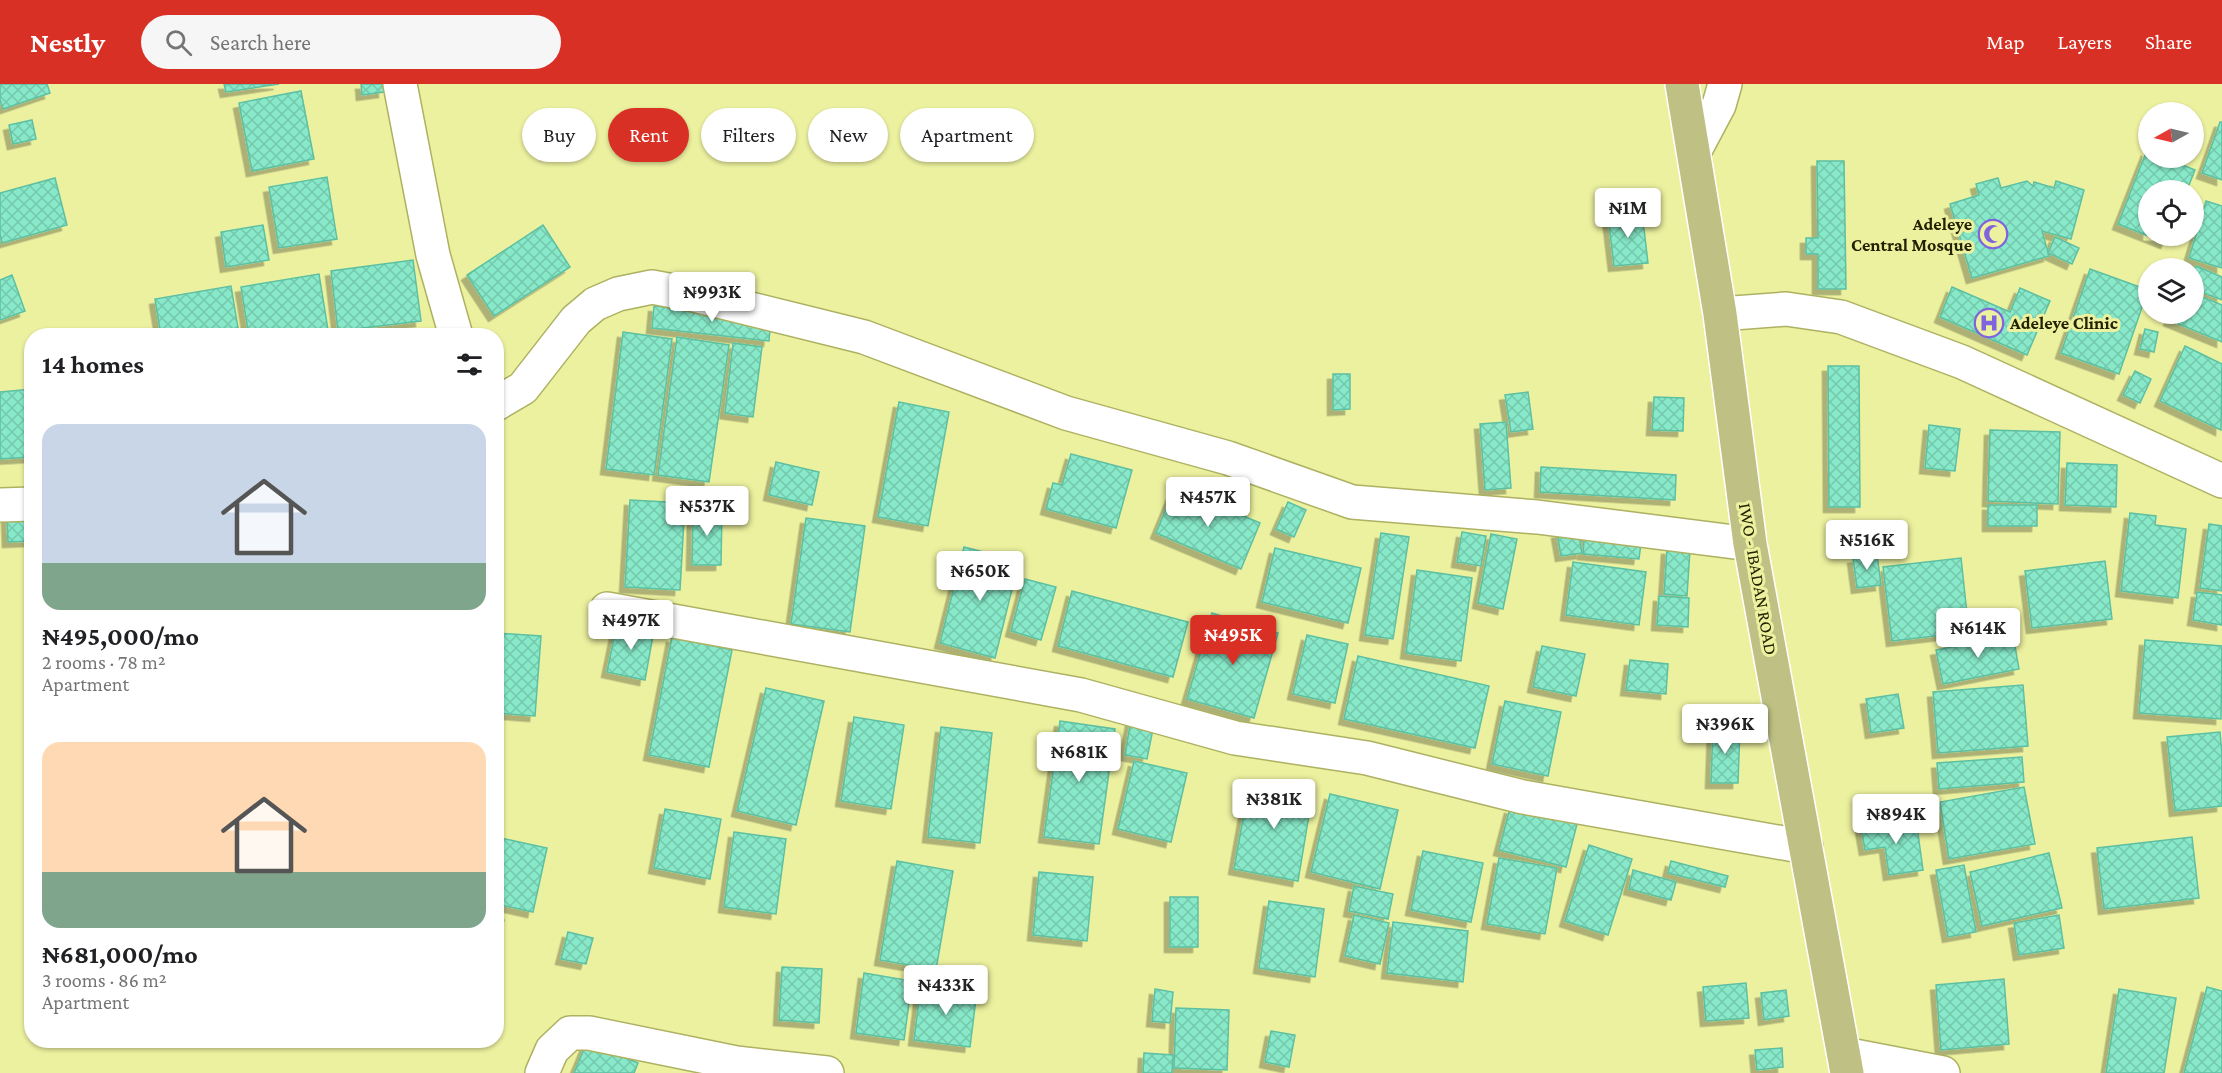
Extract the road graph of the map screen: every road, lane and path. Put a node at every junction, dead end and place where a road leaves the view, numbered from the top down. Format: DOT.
graph roads {
  1 [pos="400,84"];
  2 [pos="1682,84"];
  3 [pos="1725,84"];
  4 [pos="1694,152"];
  5 [pos="1720,314"];
  6 [pos="454,328"];
  7 [pos="504,399"];
  8 [pos="2222,481"];
  9 [pos="24,504"];
  10 [pos="0,505"];
  11 [pos="1750,544"];
  12 [pos="607,609"];
  13 [pos="1806,847"];
  14 [pos="1845,1063"];
  15 [pos="542,1073"];
  16 [pos="827,1073"];
  17 [pos="1943,1073"];
  1 -- 6 [label="street"];
  2 -- 4 [label="main road, IWO - IBADAN ROAD"];
  3 -- 4 [label="street"];
  4 -- 5 [label="main road, IWO - IBADAN ROAD"];
  5 -- 8 [label="street"];
  5 -- 11 [label="main road, IWO - IBADAN ROAD"];
  7 -- 11 [label="street"];
  9 -- 10 [label="street"];
  11 -- 13 [label="main road, IWO - IBADAN ROAD"];
  12 -- 13 [label="street"];
  13 -- 14 [label="main road, IWO - IBADAN ROAD"];
  14 -- 17 [label="street"];
  15 -- 16 [label="street"];
}
